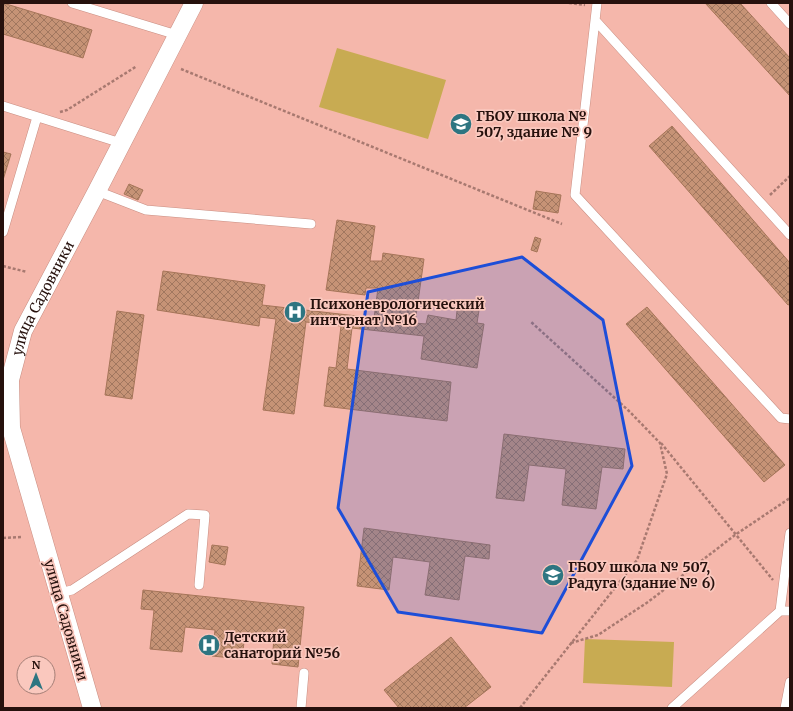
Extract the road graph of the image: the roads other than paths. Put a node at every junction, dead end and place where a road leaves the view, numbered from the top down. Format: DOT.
graph roads {
  1 [pos="72,3"];
  2 [pos="194,3"];
  3 [pos="597,3"];
  4 [pos="771,3"];
  5 [pos="595,20"];
  6 [pos="790,24"];
  7 [pos="177,35"];
  8 [pos="3,106"];
  9 [pos="39,117"];
  10 [pos="121,143"];
  11 [pos="97,191"];
  12 [pos="311,224"];
  13 [pos="3,232"];
  14 [pos="790,235"];
  15 [pos="790,419"];
  16 [pos="790,533"];
  17 [pos="199,585"];
  18 [pos="59,593"];
  19 [pos="780,611"];
  20 [pos="790,611"];
  21 [pos="304,673"];
  22 [pos="790,682"];
  23 [pos="92,708"];
  24 [pos="301,708"];
  25 [pos="672,708"];
  26 [pos="785,708"];
  1 -- 7 [label="lane"];
  2 -- 7 [label="street, улица Садовники"];
  3 -- 5 [label="lane"];
  4 -- 6 [label="lane"];
  5 -- 14 [label="lane"];
  5 -- 15 [label="lane"];
  7 -- 10 [label="street, улица Садовники"];
  8 -- 9 [label="lane"];
  9 -- 10 [label="lane"];
  9 -- 13 [label="lane"];
  10 -- 11 [label="street, улица Садовники"];
  11 -- 12 [label="lane"];
  11 -- 18 [label="street, улица Садовники"];
  16 -- 19 [label="lane"];
  17 -- 18 [label="lane"];
  18 -- 23 [label="street, улица Садовники"];
  19 -- 20 [label="lane"];
  19 -- 25 [label="lane"];
  21 -- 24 [label="lane"];
  22 -- 26 [label="lane"];
}
